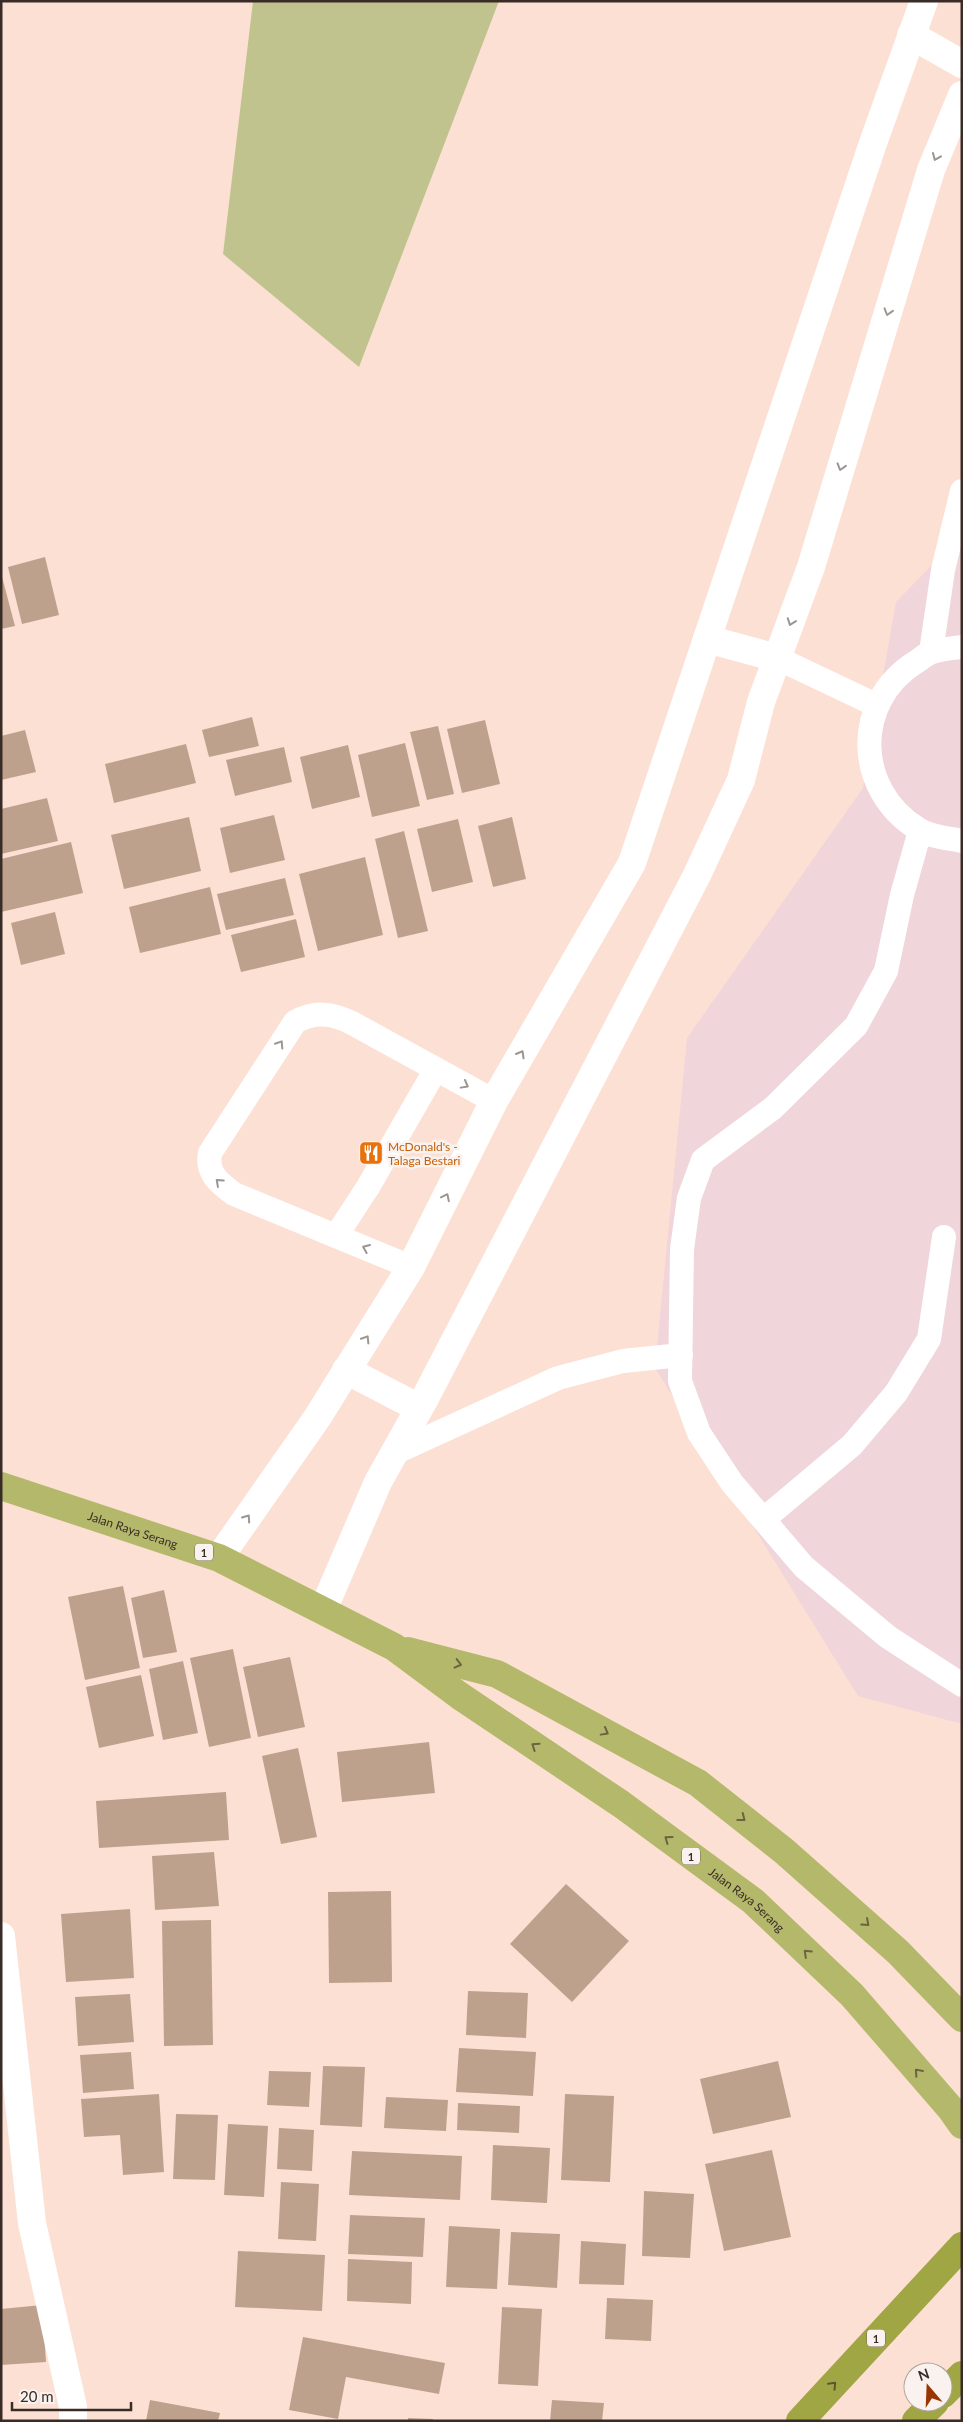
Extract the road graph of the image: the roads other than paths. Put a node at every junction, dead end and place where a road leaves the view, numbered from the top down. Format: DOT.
graph roads {
  1 [pos="924,1"];
  2 [pos="911,35"];
  3 [pos="962,64"];
  4 [pos="959,110"];
  5 [pos="962,491"];
  6 [pos="707,639"];
  7 [pos="962,646"];
  8 [pos="931,652"];
  9 [pos="777,658"];
  10 [pos="876,705"];
  11 [pos="920,831"];
  12 [pos="962,841"];
  13 [pos="436,1069"];
  14 [pos="494,1101"];
  15 [pos="336,1236"];
  16 [pos="944,1237"];
  17 [pos="411,1267"];
  18 [pos="680,1355"];
  19 [pos="346,1370"];
  20 [pos="419,1408"];
  21 [pos="394,1453"];
  22 [pos="1,1486"];
  23 [pos="764,1519"];
  24 [pos="219,1558"];
  25 [pos="323,1610"];
  26 [pos="394,1647"];
  27 [pos="962,1685"];
  28 [pos="1,1936"];
  29 [pos="962,2018"];
  30 [pos="956,2117"];
  31 [pos="962,2246"];
  32 [pos="962,2375"];
  33 [pos="953,2384"];
  34 [pos="925,2412"];
  35 [pos="73,2421"];
  36 [pos="800,2421"];
  37 [pos="916,2421"];
  1 -- 2 [label="street"];
  2 -- 3 [label="street"];
  2 -- 6 [label="street"];
  4 -- 9 [label="street, one-way"];
  5 -- 8 [label="lane"];
  6 -- 9 [label="street"];
  14 -- 6 [label="street, one-way"];
  7 -- 8 [label="lane"];
  8 -- 10 [label="lane"];
  9 -- 10 [label="lane"];
  9 -- 20 [label="street"];
  10 -- 11 [label="lane"];
  11 -- 12 [label="lane"];
  11 -- 18 [label="lane"];
  13 -- 14 [label="lane, one-way"];
  13 -- 15 [label="lane"];
  15 -- 13 [label="lane, one-way"];
  17 -- 14 [label="street, one-way"];
  17 -- 15 [label="lane, one-way"];
  16 -- 23 [label="lane"];
  19 -- 17 [label="street, one-way"];
  18 -- 21 [label="lane"];
  18 -- 23 [label="lane"];
  19 -- 20 [label="street"];
  24 -- 19 [label="street, one-way"];
  20 -- 21 [label="street"];
  21 -- 25 [label="street"];
  22 -- 24 [label="highway, Jalan Raya Serang / 1"];
  23 -- 27 [label="lane"];
  24 -- 25 [label="highway, Jalan Raya Serang / 1"];
  25 -- 26 [label="highway, Jalan Raya Serang / 1"];
  26 -- 29 [label="highway, Jalan Raya Serang / 1, one-way"];
  30 -- 26 [label="highway, Jalan Raya Serang / 1, one-way"];
  28 -- 35 [label="street"];
  36 -- 31 [label="highway, 1, one-way"];
  32 -- 33 [label="highway"];
  34 -- 37 [label="highway"];
}
